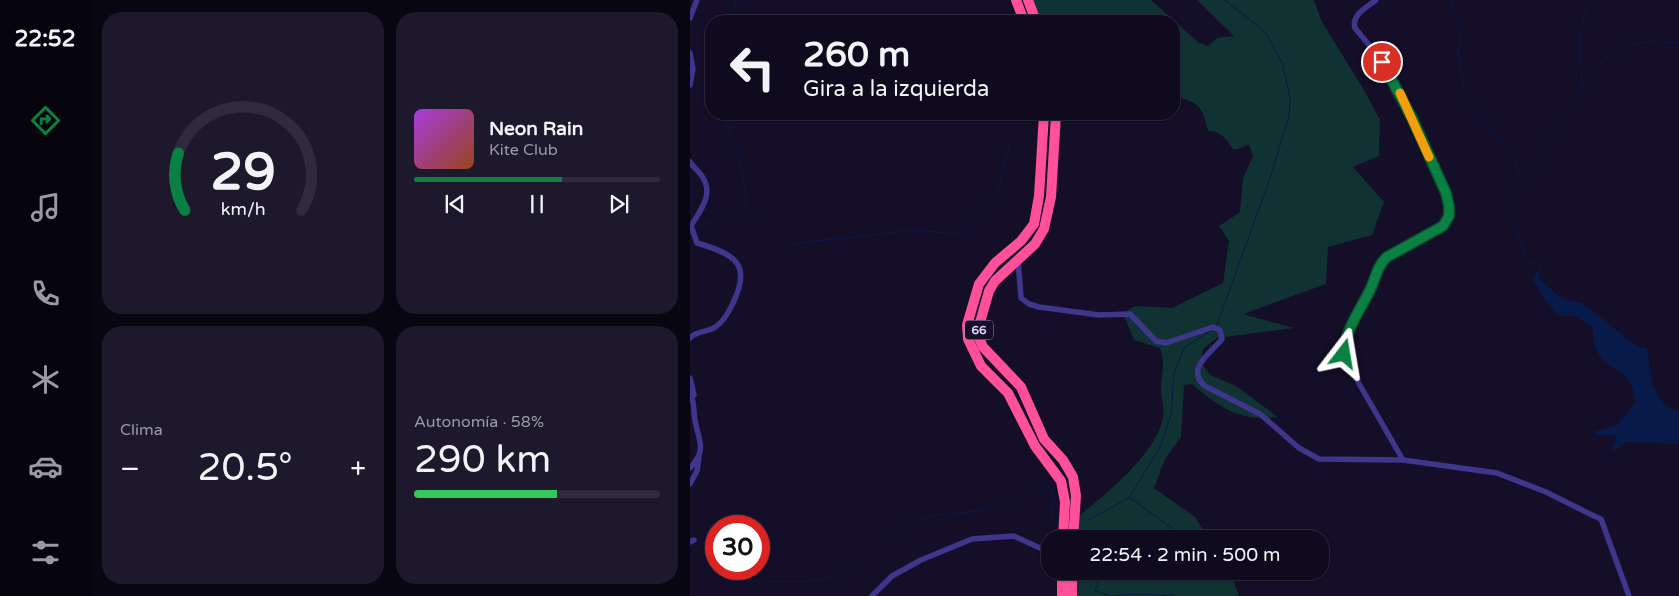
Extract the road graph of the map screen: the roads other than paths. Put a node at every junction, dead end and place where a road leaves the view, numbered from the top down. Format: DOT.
graph roads {
  1 [pos="697,0"];
  2 [pos="1016,0"];
  3 [pos="1028,0"];
  4 [pos="1376,0"];
  5 [pos="1022,15"];
  6 [pos="1034,15"];
  7 [pos="690,18"];
  8 [pos="690,53"];
  9 [pos="690,85"];
  10 [pos="1044,120"];
  11 [pos="1055,120"];
  12 [pos="690,162"];
  13 [pos="1018,260"];
  14 [pos="690,338"];
  15 [pos="690,378"];
  16 [pos="690,393"];
  17 [pos="695,403"];
  18 [pos="692,419"];
  19 [pos="700,452"];
  20 [pos="1403,460"];
  21 [pos="690,468"];
  22 [pos="690,484"];
  23 [pos="1063,530"];
  24 [pos="1074,530"];
  25 [pos="1041,549"];
  26 [pos="1062,580"];
  27 [pos="1072,580"];
  28 [pos="872,596"];
  29 [pos="1062,596"];
  30 [pos="1072,596"];
  31 [pos="1629,596"];
  1 -- 7 [label="street"];
  2 -- 5 [label="highway"];
  3 -- 6 [label="highway"];
  4 -- 20 [label="street"];
  8 -- 9 [label="street"];
  10 -- 23 [label="highway, 66"];
  11 -- 13 [label="highway, 66"];
  12 -- 14 [label="street"];
  13 -- 20 [label="street"];
  13 -- 24 [label="highway, 66"];
  15 -- 17 [label="street"];
  16 -- 17 [label="street"];
  17 -- 18 [label="street"];
  18 -- 19 [label="street"];
  19 -- 21 [label="street"];
  19 -- 22 [label="street"];
  20 -- 31 [label="street"];
  25 -- 28 [label="street"];
  26 -- 29 [label="highway"];
  27 -- 30 [label="highway"];
}
